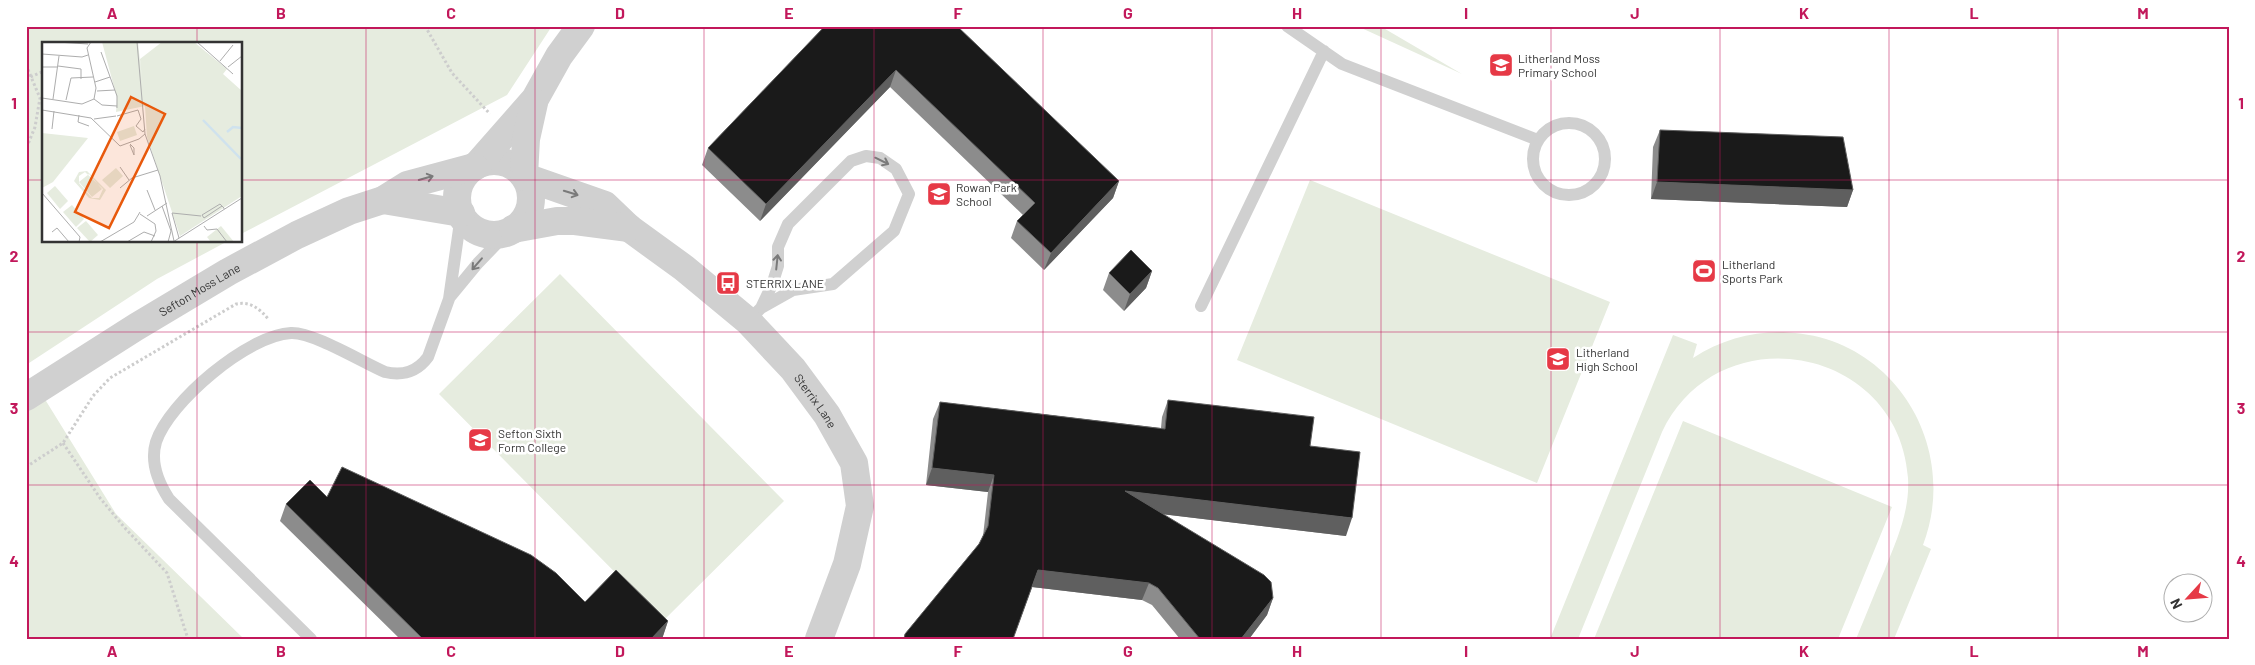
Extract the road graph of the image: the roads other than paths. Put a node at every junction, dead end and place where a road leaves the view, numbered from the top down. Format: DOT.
graph roads {
  1 [pos="581,26"];
  2 [pos="1287,26"];
  3 [pos="1324,52"];
  4 [pos="535,99"];
  5 [pos="1538,140"];
  6 [pos="476,166"];
  7 [pos="524,176"];
  8 [pos="383,200"];
  9 [pos="461,214"];
  10 [pos="629,228"];
  11 [pos="511,231"];
  12 [pos="449,299"];
  13 [pos="1202,306"];
  14 [pos="754,314"];
  15 [pos="26,397"];
  16 [pos="311,639"];
  17 [pos="819,639"];
  1 -- 4 [label="street"];
  2 -- 3 [label="lane"];
  3 -- 5 [label="lane"];
  3 -- 13 [label="lane"];
  4 -- 6 [label="street"];
  4 -- 7 [label="street"];
  5 -- 5 [label="lane"];
  6 -- 7 [label="street"];
  8 -- 6 [label="street, Sefton Moss Lane, one-way"];
  6 -- 9 [label="street"];
  7 -- 10 [label="street, Sterrix Lane, one-way"];
  7 -- 11 [label="street"];
  8 -- 9 [label="street, Sefton Moss Lane"];
  8 -- 15 [label="street, Sefton Moss Lane"];
  9 -- 11 [label="street"];
  9 -- 12 [label="lane"];
  10 -- 11 [label="street, Sterrix Lane"];
  10 -- 14 [label="street, Sterrix Lane"];
  11 -- 12 [label="lane, one-way"];
  12 -- 16 [label="lane"];
  14 -- 14 [label="lane, one-way"];
  14 -- 17 [label="street, Sterrix Lane"];
}
